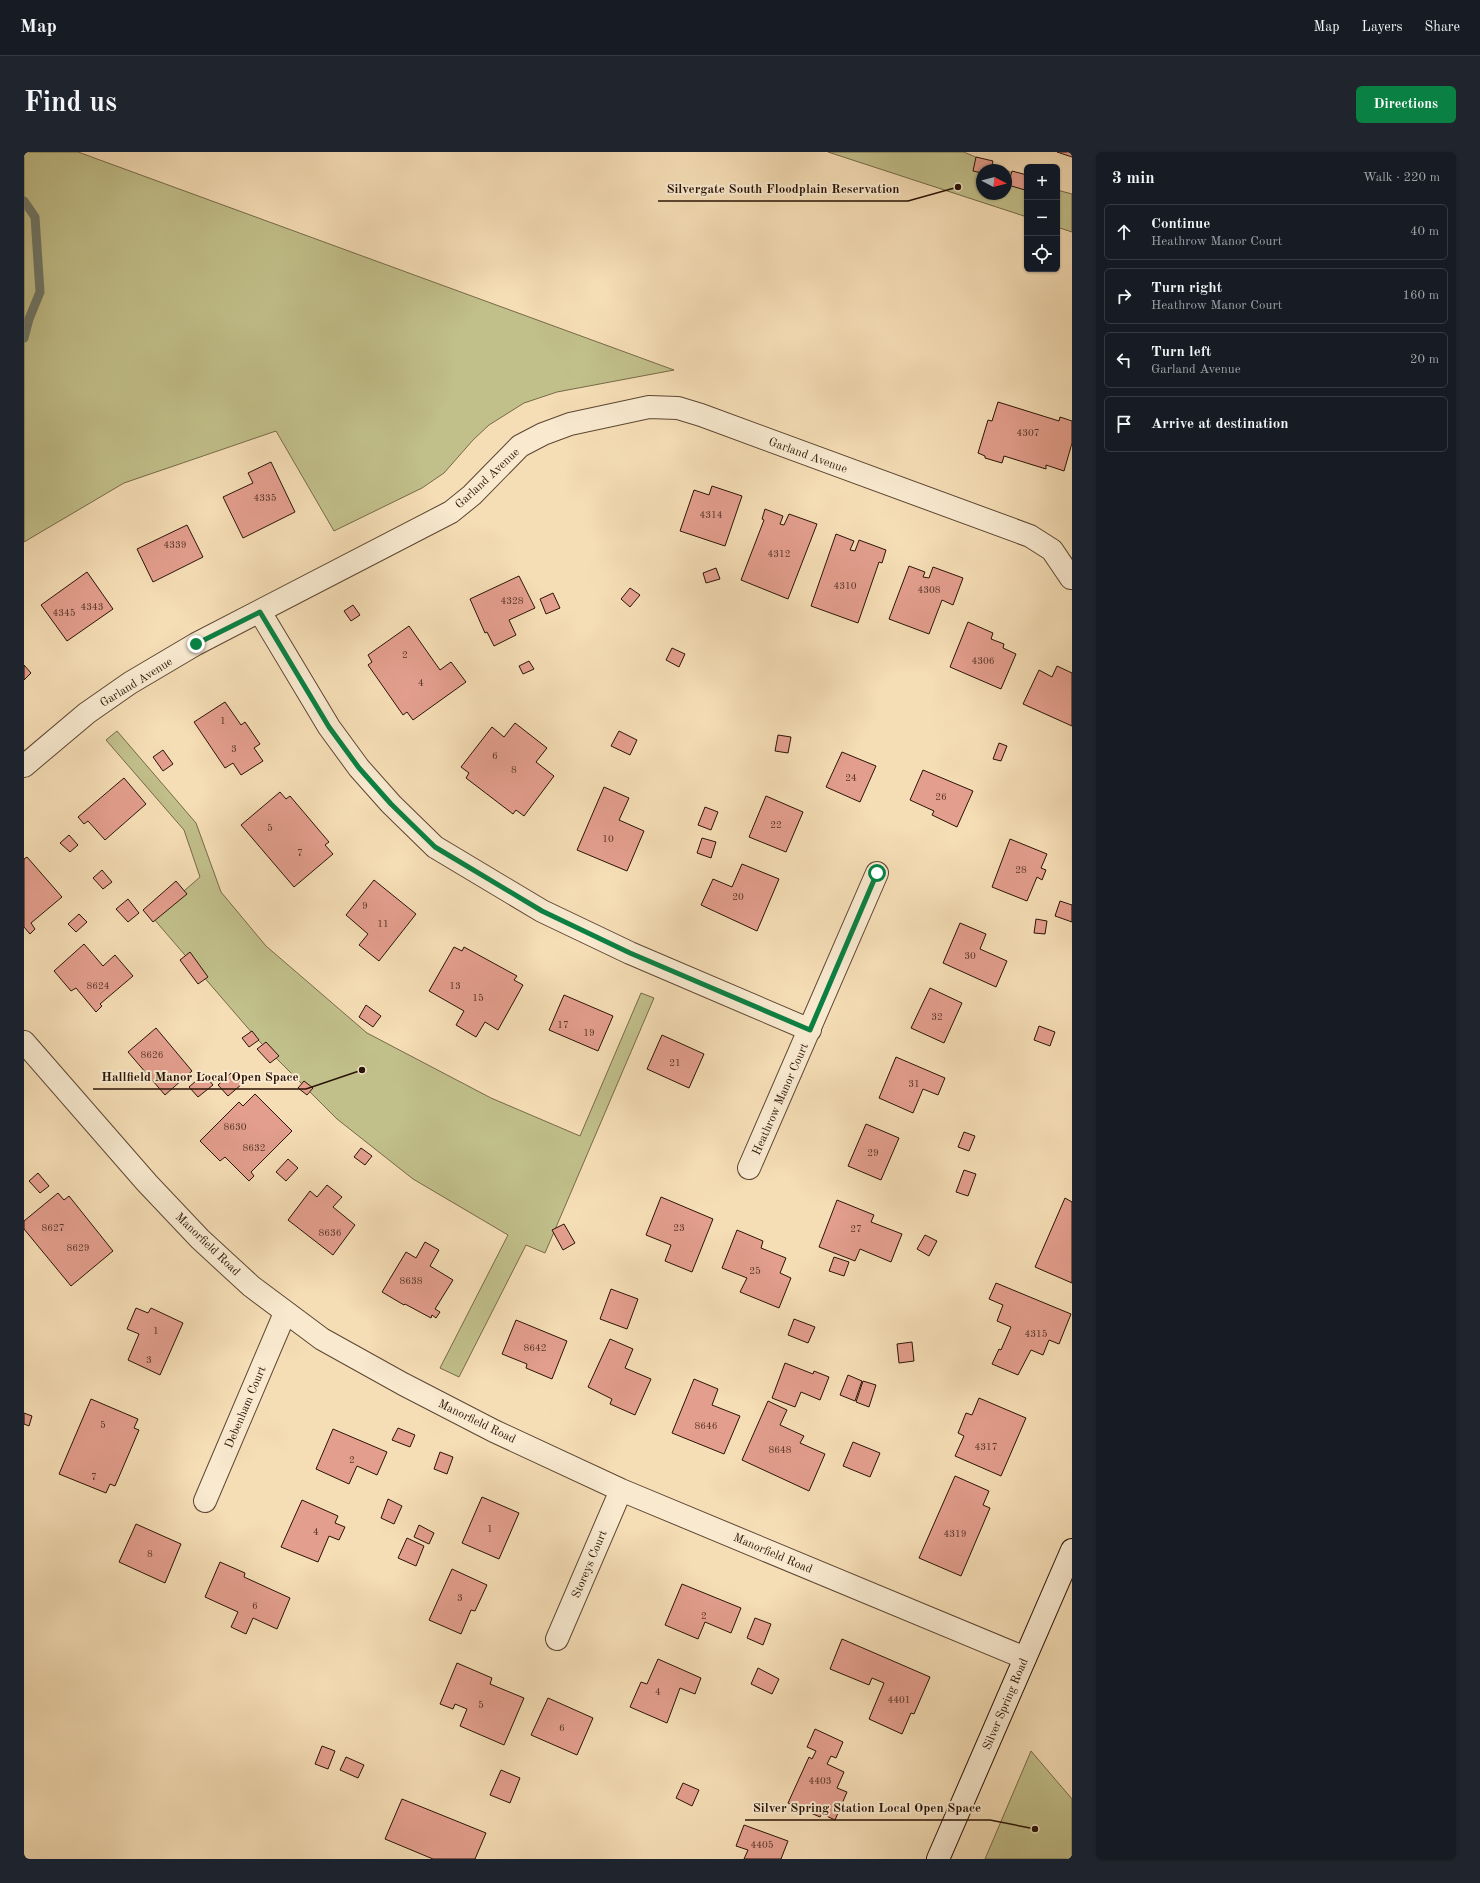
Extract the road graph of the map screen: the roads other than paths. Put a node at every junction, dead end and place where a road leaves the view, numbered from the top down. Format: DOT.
graph roads {
  1 [pos="1071,578"];
  2 [pos="260,612"];
  3 [pos="24,766"];
  4 [pos="877,873"];
  5 [pos="810,1030"];
  6 [pos="24,1042"];
  7 [pos="749,1168"];
  8 [pos="285,1313"];
  9 [pos="621,1490"];
  10 [pos="205,1501"];
  11 [pos="1072,1550"];
  12 [pos="557,1639"];
  13 [pos="1025,1658"];
  14 [pos="938,1859"];
  1 -- 2 [label="street, Garland Avenue"];
  2 -- 3 [label="street, Garland Avenue"];
  2 -- 5 [label="street, Heathrow Manor Court"];
  4 -- 5 [label="street, Heathrow Manor Court"];
  5 -- 7 [label="street, Heathrow Manor Court"];
  6 -- 8 [label="street, Manorfield Road"];
  8 -- 9 [label="street, Manorfield Road"];
  8 -- 10 [label="street, Debenham Court"];
  9 -- 12 [label="street, Storeys Court"];
  9 -- 13 [label="street, Manorfield Road"];
  11 -- 13 [label="street, Silver Spring Road"];
  13 -- 14 [label="street, Silver Spring Road"];
}
